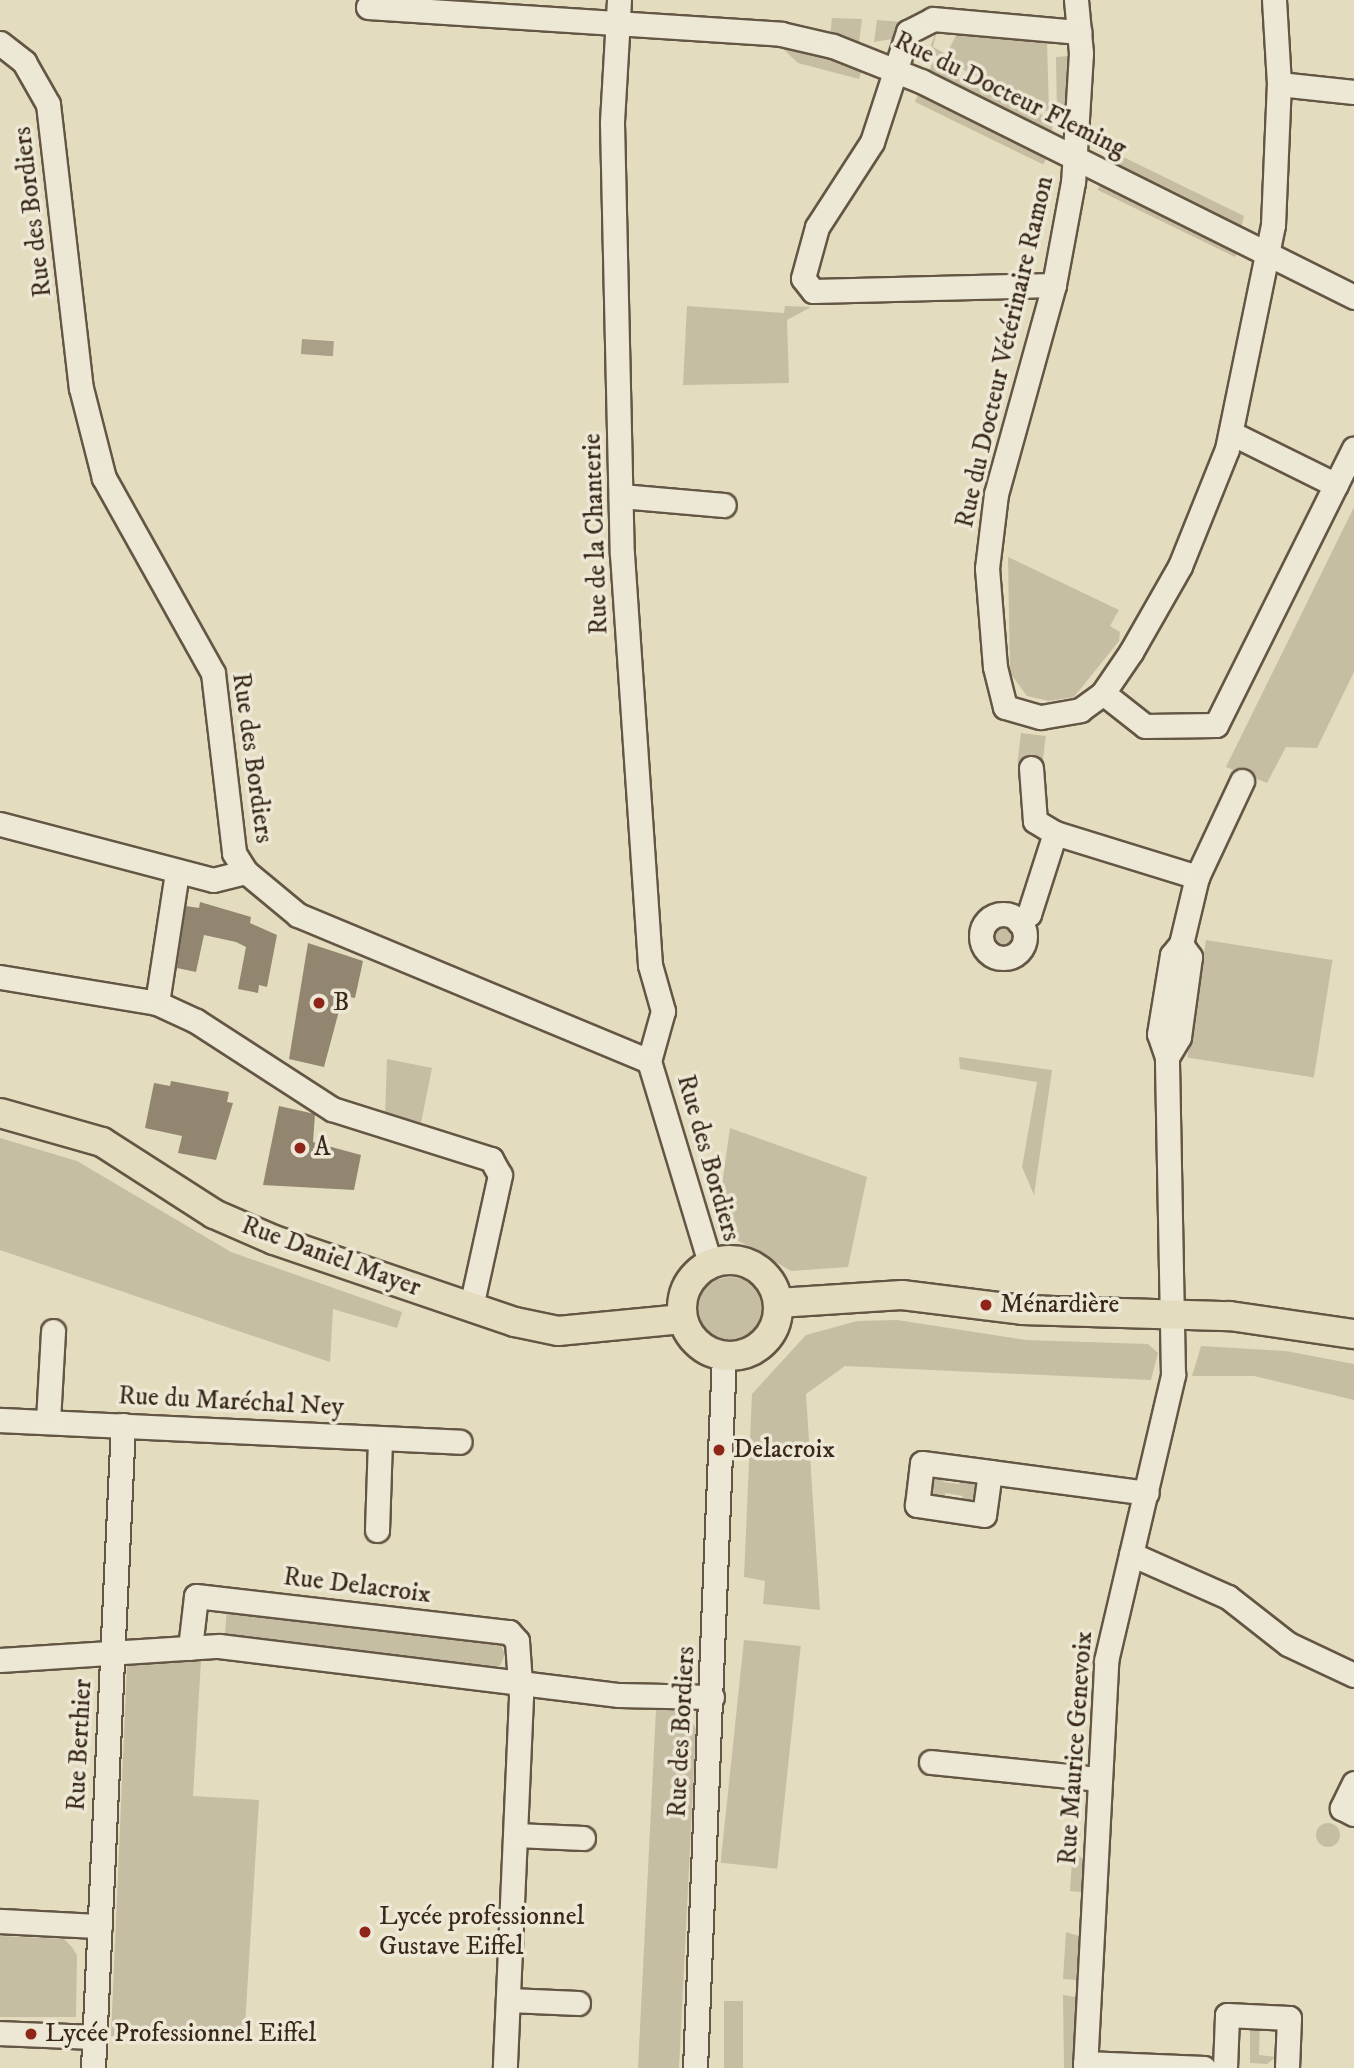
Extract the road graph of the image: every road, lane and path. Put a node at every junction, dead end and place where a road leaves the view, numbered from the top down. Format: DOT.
graph roads {
  1 [pos="619,0"];
  2 [pos="1076,0"];
  3 [pos="1273,0"];
  4 [pos="368,7"];
  5 [pos="617,28"];
  6 [pos="1079,32"];
  7 [pos="0,43"];
  8 [pos="897,70"];
  9 [pos="1279,84"];
  10 [pos="1354,92"];
  11 [pos="1077,156"];
  12 [pos="1268,251"];
  13 [pos="1054,285"];
  14 [pos="1354,297"];
  15 [pos="1231,433"];
  16 [pos="1354,448"];
  17 [pos="1336,485"];
  18 [pos="621,496"];
  19 [pos="724,505"];
  20 [pos="1103,693"];
  21 [pos="1031,768"];
  22 [pos="1242,781"];
  23 [pos="0,824"];
  24 [pos="1055,833"];
  25 [pos="177,872"];
  26 [pos="246,872"];
  27 [pos="1196,877"];
  28 [pos="1019,922"];
  29 [pos="0,977"];
  30 [pos="157,1003"];
  31 [pos="649,1061"];
  32 [pos="0,1113"];
  33 [pos="710,1263"];
  34 [pos="778,1303"];
  35 [pos="471,1307"];
  36 [pos="1172,1314"];
  37 [pos="682,1319"];
  38 [pos="53,1331"];
  39 [pos="1354,1334"];
  40 [pos="724,1356"];
  41 [pos="0,1420"];
  42 [pos="48,1421"];
  43 [pos="123,1425"];
  44 [pos="380,1438"];
  45 [pos="459,1442"];
  46 [pos="990,1472"];
  47 [pos="1146,1493"];
  48 [pos="377,1530"];
  49 [pos="1131,1554"];
  50 [pos="190,1648"];
  51 [pos="113,1653"];
  52 [pos="0,1660"];
  53 [pos="1354,1675"];
  54 [pos="520,1684"];
  55 [pos="712,1697"];
  56 [pos="931,1762"];
  57 [pos="1098,1779"];
  58 [pos="1354,1783"];
  59 [pos="1354,1814"];
  60 [pos="516,1835"];
  61 [pos="583,1838"];
  62 [pos="0,1921"];
  63 [pos="100,1926"];
  64 [pos="509,2000"];
  65 [pos="578,2003"];
  66 [pos="0,2033"];
  67 [pos="94,2037"];
  68 [pos="1085,2066"];
  69 [pos="93,2068"];
  70 [pos="505,2068"];
  71 [pos="695,2068"];
  72 [pos="1204,2068"];
  73 [pos="1225,2068"];
  74 [pos="1287,2068"];
  1 -- 5 [label="street, Rue de la Chanterie"];
  2 -- 6 [label="street, Rue du Docteur Vétérinaire Ramon"];
  3 -- 9 [label="street"];
  4 -- 5 [label="street, Rue du Docteur Fleming"];
  5 -- 8 [label="street, Rue du Docteur Fleming"];
  5 -- 18 [label="street, Rue de la Chanterie"];
  6 -- 8 [label="street"];
  6 -- 11 [label="street, Rue du Docteur Vétérinaire Ramon"];
  7 -- 26 [label="street, Rue des Bordiers"];
  8 -- 11 [label="street, Rue du Docteur Fleming"];
  8 -- 13 [label="street"];
  9 -- 10 [label="street"];
  9 -- 12 [label="street"];
  11 -- 12 [label="street, Rue du Docteur Fleming"];
  11 -- 13 [label="street, Rue du Docteur Vétérinaire Ramon"];
  12 -- 14 [label="street, Rue du Docteur Fleming"];
  12 -- 15 [label="street"];
  13 -- 20 [label="street, Rue du Docteur Vétérinaire Ramon"];
  15 -- 17 [label="street"];
  15 -- 20 [label="street"];
  16 -- 17 [label="street"];
  17 -- 20 [label="street"];
  18 -- 19 [label="street"];
  18 -- 31 [label="street, Rue de la Chanterie"];
  21 -- 24 [label="street"];
  22 -- 27 [label="street"];
  23 -- 25 [label="street"];
  24 -- 27 [label="street"];
  24 -- 28 [label="street"];
  25 -- 26 [label="street"];
  25 -- 30 [label="street"];
  26 -- 31 [label="street, Rue des Bordiers"];
  27 -- 36 [label="street, Rue Maurice Genevoix"];
  29 -- 30 [label="street"];
  30 -- 35 [label="street"];
  31 -- 33 [label="street, Rue des Bordiers"];
  32 -- 35 [label="main road, Rue Daniel Mayer"];
  33 -- 34 [label="main road"];
  33 -- 37 [label="main road"];
  34 -- 36 [label="main road"];
  34 -- 40 [label="main road"];
  35 -- 37 [label="main road, Rue Daniel Mayer"];
  36 -- 39 [label="main road"];
  36 -- 47 [label="street, Rue Maurice Genevoix"];
  37 -- 40 [label="main road"];
  38 -- 42 [label="street"];
  40 -- 55 [label="street, Rue des Bordiers"];
  41 -- 42 [label="street, Rue du Maréchal Ney"];
  42 -- 43 [label="street, Rue du Maréchal Ney"];
  43 -- 44 [label="street, Rue du Maréchal Ney"];
  43 -- 51 [label="street, Rue Berthier"];
  44 -- 45 [label="street, Rue du Maréchal Ney"];
  44 -- 48 [label="street"];
  46 -- 47 [label="street"];
  47 -- 49 [label="street, Rue Maurice Genevoix"];
  49 -- 53 [label="street"];
  49 -- 57 [label="street, Rue Maurice Genevoix"];
  50 -- 51 [label="street"];
  50 -- 54 [label="street"];
  50 -- 54 [label="street, Rue Delacroix"];
  51 -- 52 [label="street"];
  51 -- 63 [label="street, Rue Berthier"];
  54 -- 55 [label="street"];
  54 -- 60 [label="street"];
  55 -- 71 [label="street, Rue des Bordiers"];
  56 -- 57 [label="street"];
  57 -- 68 [label="street, Rue Maurice Genevoix"];
  58 -- 59 [label="street"];
  60 -- 61 [label="street"];
  60 -- 64 [label="street"];
  62 -- 63 [label="street"];
  63 -- 67 [label="street, Rue Berthier"];
  64 -- 65 [label="street"];
  64 -- 70 [label="street"];
  66 -- 67 [label="street"];
  67 -- 69 [label="street, Rue Berthier"];
  68 -- 72 [label="street"];
  73 -- 74 [label="street"];
}
